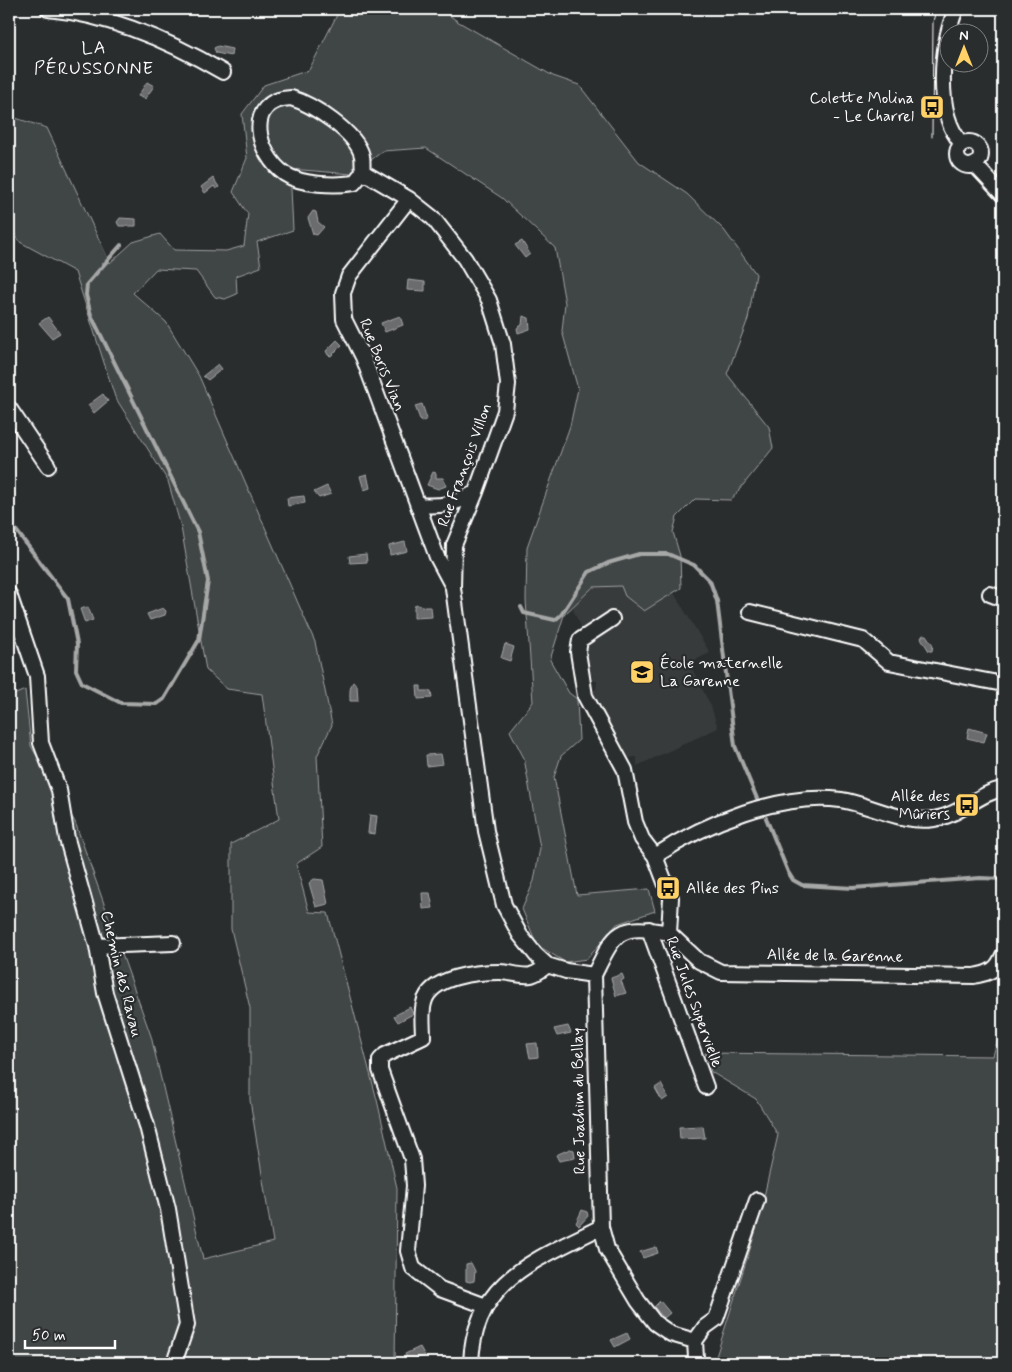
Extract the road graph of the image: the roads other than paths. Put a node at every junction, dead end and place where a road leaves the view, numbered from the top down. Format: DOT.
graph roads {
  1 [pos="48,9"];
  2 [pos="956,9"];
  3 [pos="223,72"];
  4 [pos="362,172"];
  5 [pos="1003,196"];
  6 [pos="409,199"];
  7 [pos="9,408"];
  8 [pos="48,466"];
  9 [pos="476,492"];
  10 [pos="419,505"];
  11 [pos="437,557"];
  12 [pos="453,588"];
  13 [pos="9,594"];
  14 [pos="750,612"];
  15 [pos="612,619"];
  16 [pos="1003,684"];
  17 [pos="1003,789"];
  18 [pos="655,856"];
  19 [pos="649,930"];
  20 [pos="669,933"];
  21 [pos="173,943"];
  22 [pos="97,946"];
  23 [pos="1003,955"];
  24 [pos="547,965"];
  25 [pos="594,975"];
  26 [pos="706,1087"];
  27 [pos="757,1200"];
  28 [pos="601,1226"];
  29 [pos="486,1306"];
  30 [pos="695,1341"];
  31 [pos="174,1363"];
  32 [pos="471,1363"];
  33 [pos="698,1363"];
  1 -- 3 [label="street"];
  2 -- 5 [label="street"];
  4 -- 4 [label="street"];
  4 -- 6 [label="street, Rue François Villon"];
  6 -- 9 [label="street, Rue François Villon"];
  6 -- 10 [label="street, Rue Boris Vian"];
  7 -- 8 [label="street"];
  9 -- 10 [label="street"];
  9 -- 12 [label="street, Rue François Villon"];
  10 -- 11 [label="street, Rue Boris Vian"];
  11 -- 12 [label="street, Rue François Villon"];
  12 -- 24 [label="street, Rue François Villon"];
  13 -- 22 [label="street, Chemin des Ravau"];
  14 -- 16 [label="street"];
  15 -- 18 [label="street"];
  17 -- 18 [label="street"];
  18 -- 20 [label="street"];
  19 -- 20 [label="street"];
  19 -- 25 [label="street"];
  19 -- 26 [label="street, Rue Jules Supervielle"];
  20 -- 23 [label="street, Allée de la Garenne"];
  21 -- 22 [label="street"];
  22 -- 31 [label="street, Chemin des Ravau"];
  24 -- 25 [label="street"];
  24 -- 29 [label="street"];
  25 -- 28 [label="street, Rue Joachim du Bellay"];
  27 -- 30 [label="street"];
  28 -- 29 [label="street"];
  28 -- 30 [label="street, Rue Joachim du Bellay"];
  29 -- 32 [label="street"];
  30 -- 33 [label="street"];
}
